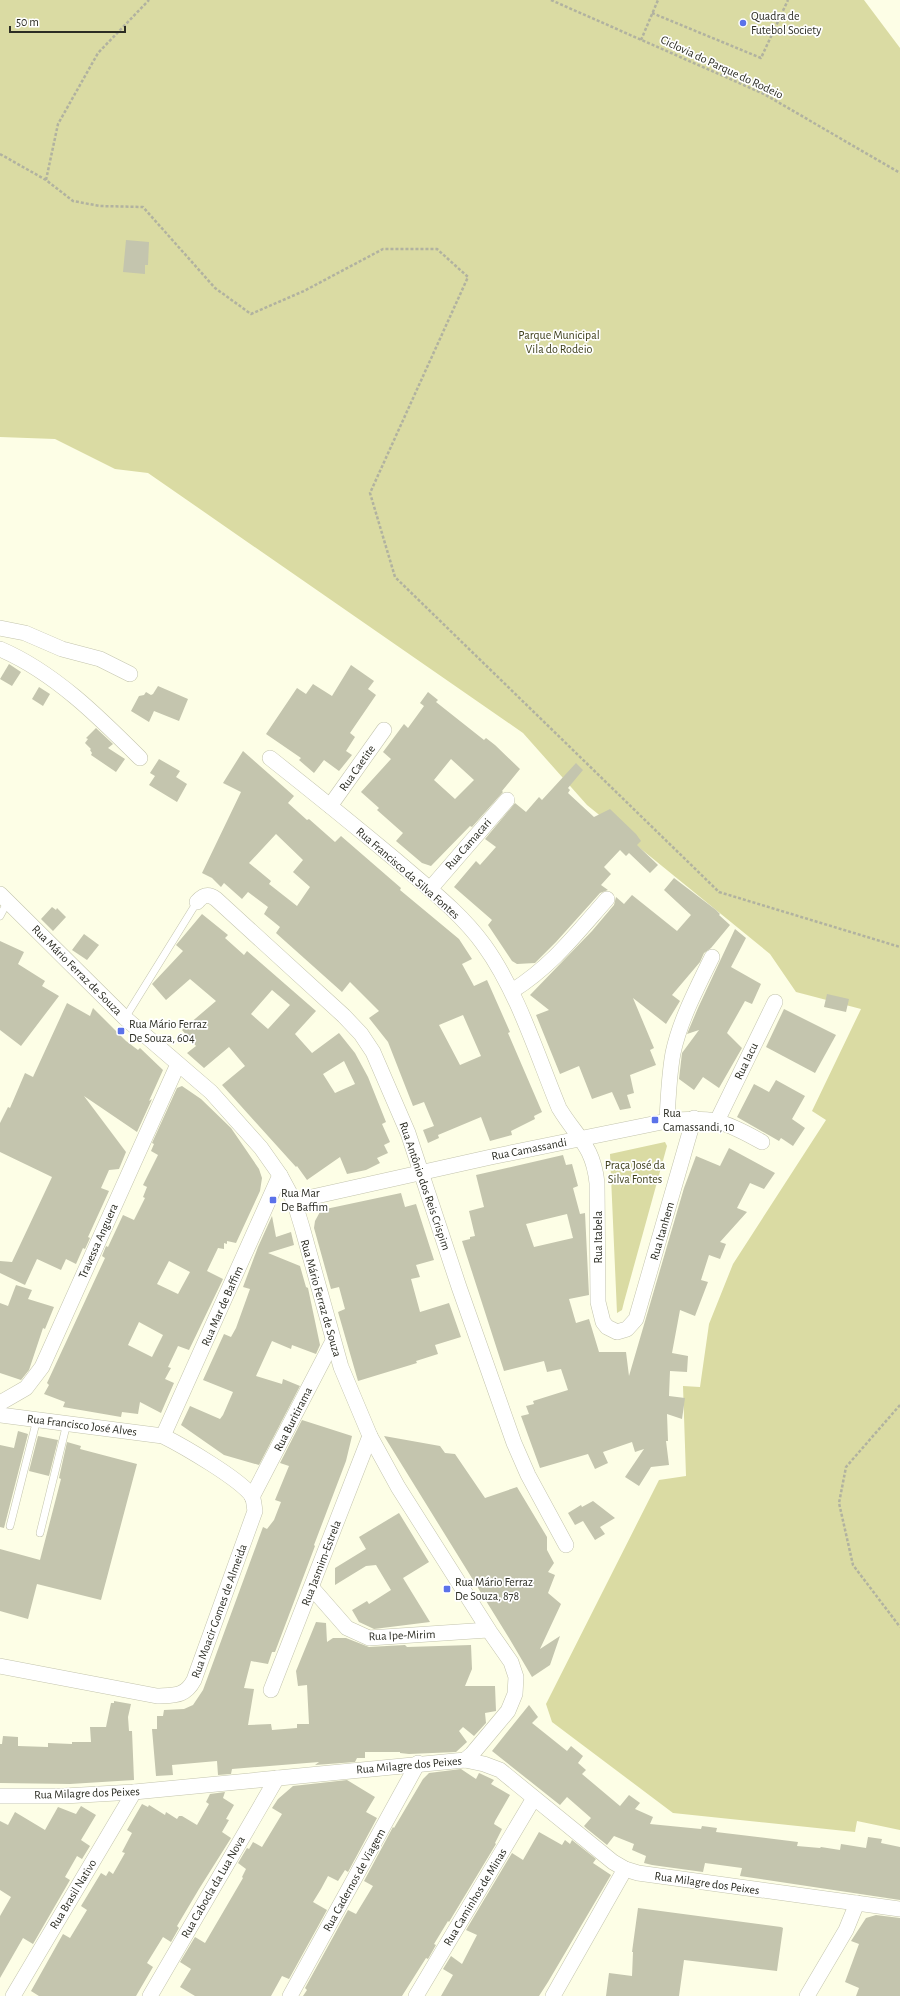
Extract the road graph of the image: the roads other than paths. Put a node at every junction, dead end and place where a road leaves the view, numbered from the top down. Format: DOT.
graph roads {
  1 [pos="0,628"];
  2 [pos="0,649"];
  3 [pos="130,674"];
  4 [pos="384,730"];
  5 [pos="140,758"];
  6 [pos="270,758"];
  7 [pos="507,800"];
  8 [pos="330,806"];
  9 [pos="430,889"];
  10 [pos="4,897"];
  11 [pos="607,899"];
  12 [pos="197,902"];
  13 [pos="0,916"];
  14 [pos="712,957"];
  15 [pos="512,991"];
  16 [pos="775,1002"];
  17 [pos="125,1018"];
  18 [pos="178,1064"];
  19 [pos="694,1118"];
  20 [pos="667,1120"];
  21 [pos="717,1121"];
  22 [pos="581,1139"];
  23 [pos="762,1142"];
  24 [pos="422,1172"];
  25 [pos="280,1175"];
  26 [pos="294,1201"];
  27 [pos="617,1332"];
  28 [pos="333,1341"];
  29 [pos="0,1403"];
  30 [pos="0,1415"];
  31 [pos="38,1419"];
  32 [pos="67,1423"];
  33 [pos="163,1436"];
  34 [pos="370,1436"];
  35 [pos="252,1497"];
  36 [pos="10,1526"];
  37 [pos="40,1533"];
  38 [pos="566,1545"];
  39 [pos="312,1588"];
  40 [pos="488,1630"];
  41 [pos="0,1666"];
  42 [pos="271,1690"];
  43 [pos="465,1760"];
  44 [pos="418,1763"];
  45 [pos="277,1778"];
  46 [pos="134,1792"];
  47 [pos="0,1796"];
  48 [pos="534,1798"];
  49 [pos="625,1870"];
  50 [pos="857,1903"];
  51 [pos="900,1910"];
  52 [pos="13,1996"];
  53 [pos="150,1996"];
  54 [pos="290,1996"];
  55 [pos="416,1996"];
  56 [pos="553,1996"];
  57 [pos="807,1996"];
  1 -- 3 [label="street"];
  2 -- 5 [label="street"];
  4 -- 8 [label="street, Rua Caetite"];
  6 -- 8 [label="street, Rua Francisco da Silva Fontes"];
  7 -- 9 [label="street, Rua Camacari"];
  8 -- 9 [label="street, Rua Francisco da Silva Fontes"];
  9 -- 15 [label="street, Rua Francisco da Silva Fontes"];
  10 -- 13 [label="lane"];
  10 -- 17 [label="street, Rua Mário Ferraz de Souza"];
  11 -- 15 [label="street"];
  12 -- 17 [label="lane"];
  12 -- 24 [label="street, Rua Antônio dos Reis Crispim"];
  14 -- 20 [label="street"];
  15 -- 22 [label="street, Rua Francisco da Silva Fontes"];
  16 -- 21 [label="street, Rua Iacu"];
  17 -- 18 [label="street, Rua Mário Ferraz de Souza"];
  18 -- 25 [label="street, Rua Mário Ferraz de Souza"];
  18 -- 29 [label="street, Travessa Anguera"];
  19 -- 20 [label="street, Rua Camassandi"];
  19 -- 21 [label="street, Rua Camassandi"];
  19 -- 27 [label="street, Rua Itanhem"];
  20 -- 22 [label="street, Rua Camassandi"];
  21 -- 23 [label="street, Rua Camassandi"];
  22 -- 24 [label="street, Rua Camassandi"];
  22 -- 27 [label="street, Rua Itabela"];
  24 -- 26 [label="street, Rua Camassandi"];
  24 -- 38 [label="street, Rua Antônio dos Reis Crispim"];
  25 -- 26 [label="street, Rua Mário Ferraz de Souza"];
  25 -- 33 [label="street, Rua Mar de Baffim"];
  26 -- 28 [label="street, Rua Mário Ferraz de Souza"];
  28 -- 34 [label="street, Rua Mário Ferraz de Souza"];
  28 -- 35 [label="street, Rua Buritirama"];
  30 -- 31 [label="street, Rua Francisco José Alves"];
  31 -- 32 [label="street, Rua Francisco José Alves"];
  31 -- 36 [label="lane"];
  32 -- 33 [label="street, Rua Francisco José Alves"];
  32 -- 37 [label="lane"];
  33 -- 35 [label="street"];
  34 -- 39 [label="street, Rua Jasmim-Estrela"];
  34 -- 40 [label="street, Rua Mário Ferraz de Souza"];
  35 -- 41 [label="street, Rua Moacir Gomes de Almeida"];
  39 -- 40 [label="street, Rua Ipe-Mirim"];
  39 -- 42 [label="street, Rua Jasmim-Estrela"];
  40 -- 43 [label="street, Rua Mário Ferraz de Souza"];
  43 -- 44 [label="street, Rua Milagre dos Peixes"];
  43 -- 48 [label="street, Rua Milagre dos Peixes"];
  44 -- 45 [label="street, Rua Milagre dos Peixes"];
  44 -- 54 [label="street, Rua Cadernos de Viagem"];
  45 -- 46 [label="street, Rua Milagre dos Peixes"];
  45 -- 53 [label="street, Rua Cabocla da Lua Nova"];
  46 -- 47 [label="street, Rua Milagre dos Peixes"];
  46 -- 52 [label="street, Rua Brasil Nativo"];
  48 -- 49 [label="street, Rua Milagre dos Peixes"];
  48 -- 55 [label="street, Rua Caminhos de Minas"];
  49 -- 50 [label="street, Rua Milagre dos Peixes"];
  49 -- 56 [label="street"];
  50 -- 51 [label="street, Rua Milagre dos Peixes"];
  50 -- 57 [label="street"];
}
